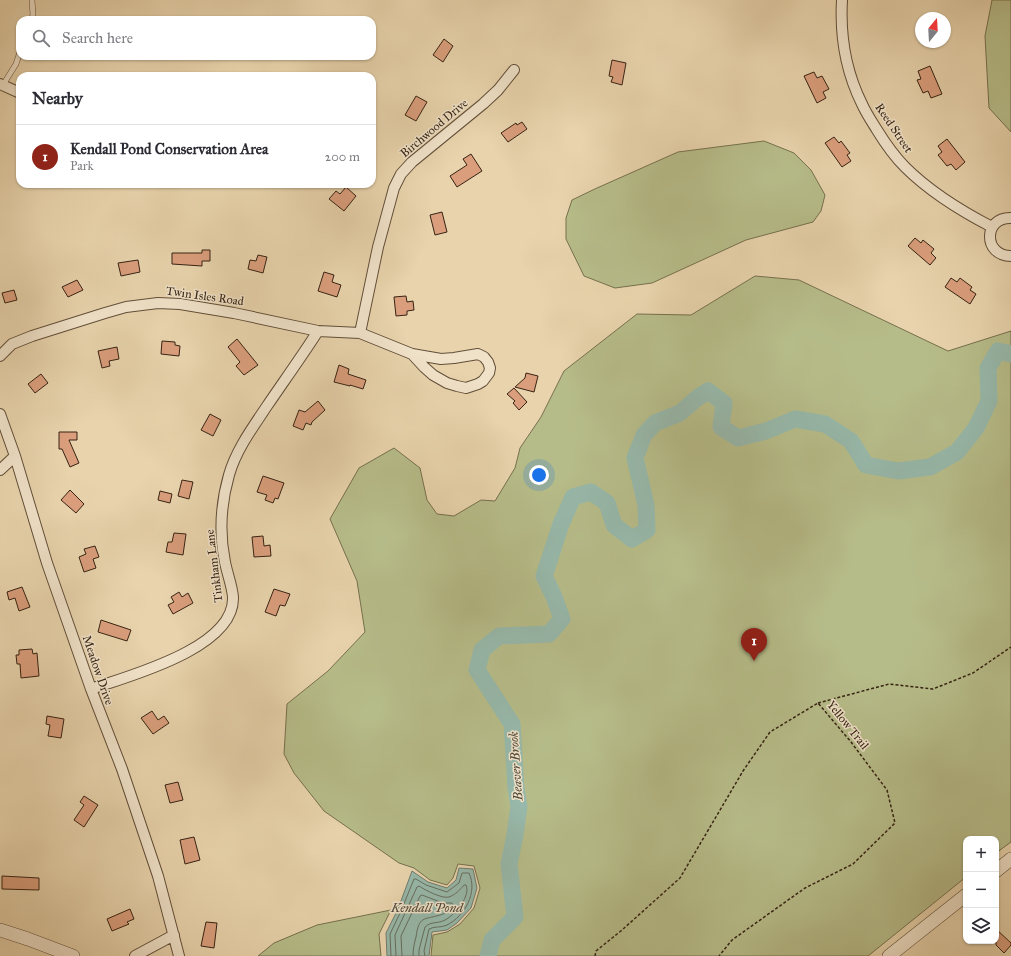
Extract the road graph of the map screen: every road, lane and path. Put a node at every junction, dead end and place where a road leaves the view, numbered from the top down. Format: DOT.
graph roads {
  1 [pos="32,0"];
  2 [pos="842,0"];
  3 [pos="33,16"];
  4 [pos="17,60"];
  5 [pos="514,70"];
  6 [pos="2,84"];
  7 [pos="16,91"];
  8 [pos="1011,218"];
  9 [pos="992,227"];
  10 [pos="1011,256"];
  11 [pos="318,331"];
  12 [pos="360,333"];
  13 [pos="412,354"];
  14 [pos="0,356"];
  15 [pos="0,414"];
  16 [pos="15,456"];
  17 [pos="0,470"];
  18 [pos="1011,647"];
  19 [pos="91,689"];
  20 [pos="818,702"];
  21 [pos="1011,859"];
  22 [pos="999,869"];
  23 [pos="963,897"];
  24 [pos="0,930"];
  25 [pos="174,935"];
  26 [pos="73,956"];
  27 [pos="135,956"];
  28 [pos="179,956"];
  29 [pos="594,956"];
  30 [pos="719,956"];
  31 [pos="889,956"];
  1 -- 3 [label="lane"];
  2 -- 9 [label="street, Reed Street"];
  4 -- 6 [label="lane"];
  5 -- 12 [label="street, Birchwood Drive"];
  6 -- 7 [label="street"];
  8 -- 9 [label="street"];
  9 -- 10 [label="street"];
  11 -- 12 [label="street, Twin Isles Road"];
  11 -- 14 [label="street, Twin Isles Road"];
  11 -- 19 [label="street, Tinkham Lane"];
  12 -- 13 [label="street, Twin Isles Road"];
  13 -- 13 [label="street, Twin Isles Road"];
  15 -- 16 [label="street, Meadow Drive"];
  16 -- 17 [label="street"];
  16 -- 19 [label="street, Meadow Drive"];
  18 -- 20 [label="path"];
  19 -- 25 [label="street, Meadow Drive"];
  20 -- 29 [label="path, Yellow Trail"];
  20 -- 30 [label="path, Yellow Trail"];
  21 -- 22 [label="street"];
  23 -- 31 [label="street"];
  24 -- 26 [label="street"];
  25 -- 27 [label="street"];
  25 -- 28 [label="street, Meadow Drive"];
}
